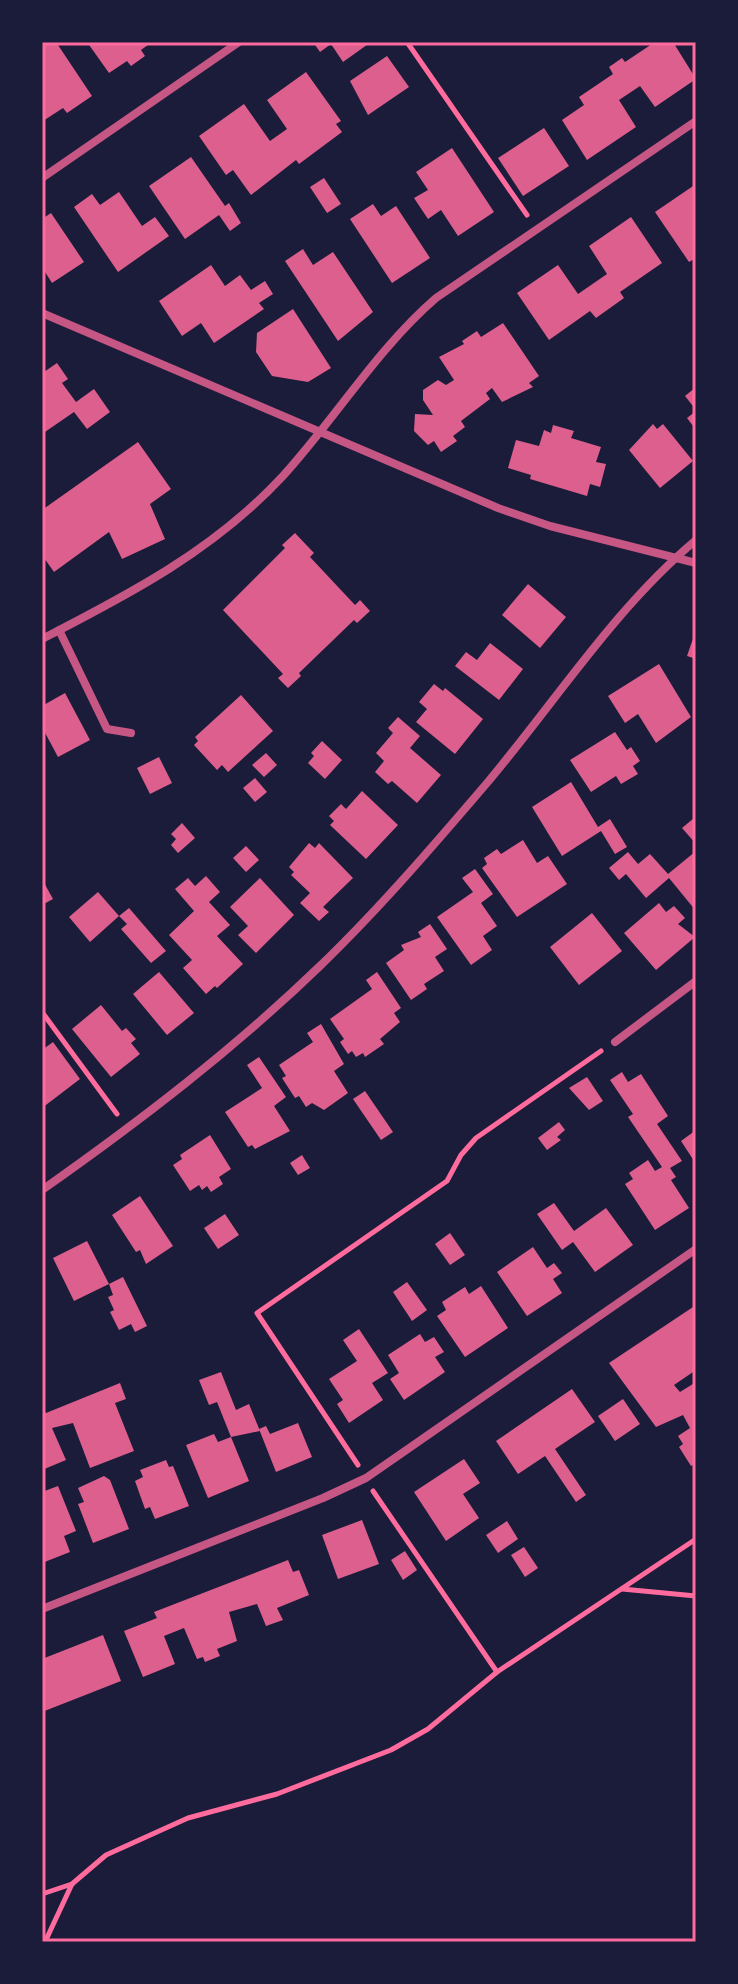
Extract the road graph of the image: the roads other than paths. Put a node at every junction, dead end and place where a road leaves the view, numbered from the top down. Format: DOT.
graph roads {
  1 [pos="239,42"];
  2 [pos="696,121"];
  3 [pos="42,178"];
  4 [pos="42,313"];
  5 [pos="321,431"];
  6 [pos="696,540"];
  7 [pos="674,559"];
  8 [pos="696,563"];
  9 [pos="59,630"];
  10 [pos="42,639"];
  11 [pos="131,733"];
  12 [pos="696,981"];
  13 [pos="615,1042"];
  14 [pos="42,1190"];
  15 [pos="696,1249"];
  16 [pos="42,1609"];
  1 -- 3 [label="street"];
  2 -- 5 [label="street"];
  4 -- 5 [label="street"];
  5 -- 7 [label="street"];
  5 -- 9 [label="street"];
  6 -- 7 [label="street"];
  7 -- 8 [label="street"];
  7 -- 14 [label="street"];
  9 -- 10 [label="street"];
  9 -- 11 [label="street"];
  12 -- 13 [label="street"];
  15 -- 16 [label="street"];
}
